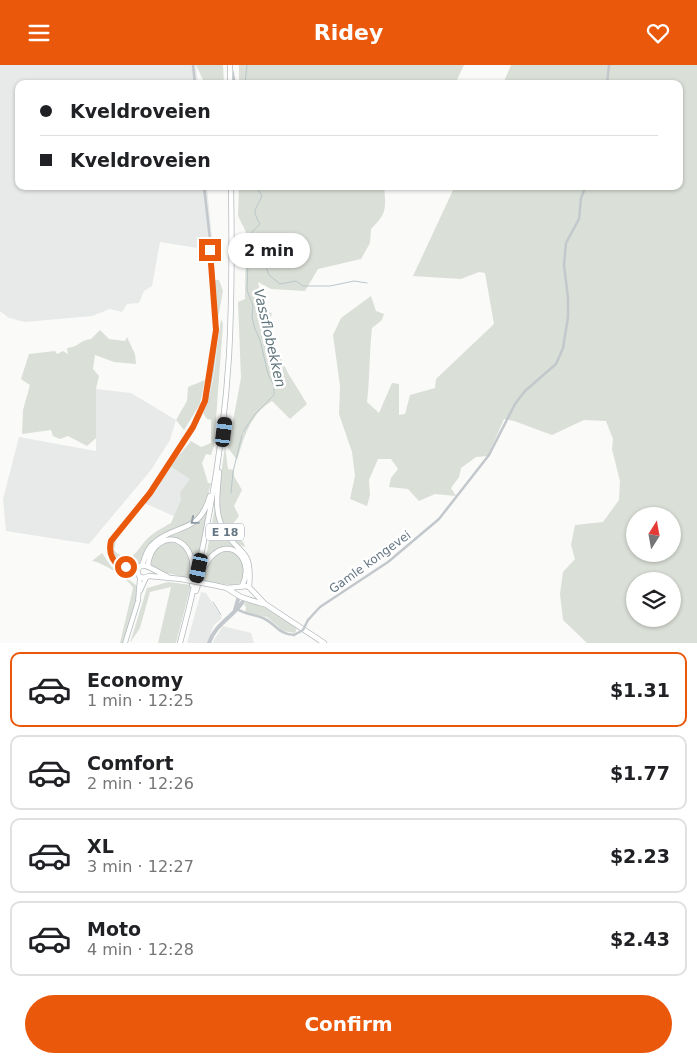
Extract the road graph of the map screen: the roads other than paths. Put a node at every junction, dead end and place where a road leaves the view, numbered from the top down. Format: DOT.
graph roads {
  1 [pos="193,65"];
  2 [pos="609,65"];
  3 [pos="231,67"];
  4 [pos="195,80"];
  5 [pos="233,80"];
  6 [pos="608,80"];
  7 [pos="204,190"];
  8 [pos="232,190"];
  9 [pos="232,190"];
  10 [pos="584,190"];
  11 [pos="219,469"];
  12 [pos="215,478"];
  13 [pos="121,567"];
  14 [pos="140,567"];
  15 [pos="149,568"];
  16 [pos="139,576"];
  17 [pos="147,577"];
  18 [pos="168,577"];
  19 [pos="241,587"];
  20 [pos="227,588"];
  21 [pos="250,589"];
  22 [pos="196,592"];
  23 [pos="139,593"];
  24 [pos="239,595"];
  25 [pos="246,598"];
  26 [pos="265,604"];
  27 [pos="236,610"];
  28 [pos="186,620"];
  29 [pos="125,643"];
  30 [pos="182,643"];
  31 [pos="209,643"];
  32 [pos="324,643"];
  1 -- 4 [label="street"];
  2 -- 6 [label="street"];
  3 -- 5 [label="main road"];
  7 -- 13 [label="street"];
  8 -- 11 [label="main road, E 18"];
  9 -- 12 [label="main road, E 18"];
  10 -- 27 [label="street, Gamle kongevei, bridge"];
  11 -- 21 [label="main road, E 18"];
  11 -- 22 [label="main road, E 18"];
  12 -- 14 [label="main road, E 18, one-way"];
  12 -- 28 [label="main road, E 18"];
  13 -- 14 [label="street"];
  13 -- 16 [label="street"];
  14 -- 15 [label="main road"];
  14 -- 16 [label="main road"];
  15 -- 17 [label="main road"];
  15 -- 18 [label="main road"];
  15 -- 28 [label="main road, E 18"];
  16 -- 17 [label="main road"];
  16 -- 23 [label="main road"];
  17 -- 18 [label="main road"];
  17 -- 23 [label="main road"];
  18 -- 20 [label="main road, bridge"];
  19 -- 20 [label="main road"];
  19 -- 21 [label="main road"];
  19 -- 22 [label="main road, E 18"];
  19 -- 24 [label="main road"];
  20 -- 24 [label="main road"];
  21 -- 25 [label="main road"];
  21 -- 26 [label="main road"];
  22 -- 30 [label="main road, E 18"];
  23 -- 29 [label="main road"];
  24 -- 25 [label="main road"];
  24 -- 27 [label="street"];
  25 -- 26 [label="main road"];
  25 -- 27 [label="street"];
  26 -- 32 [label="main road"];
  27 -- 31 [label="street"];
  28 -- 30 [label="main road, E 18"];
}
